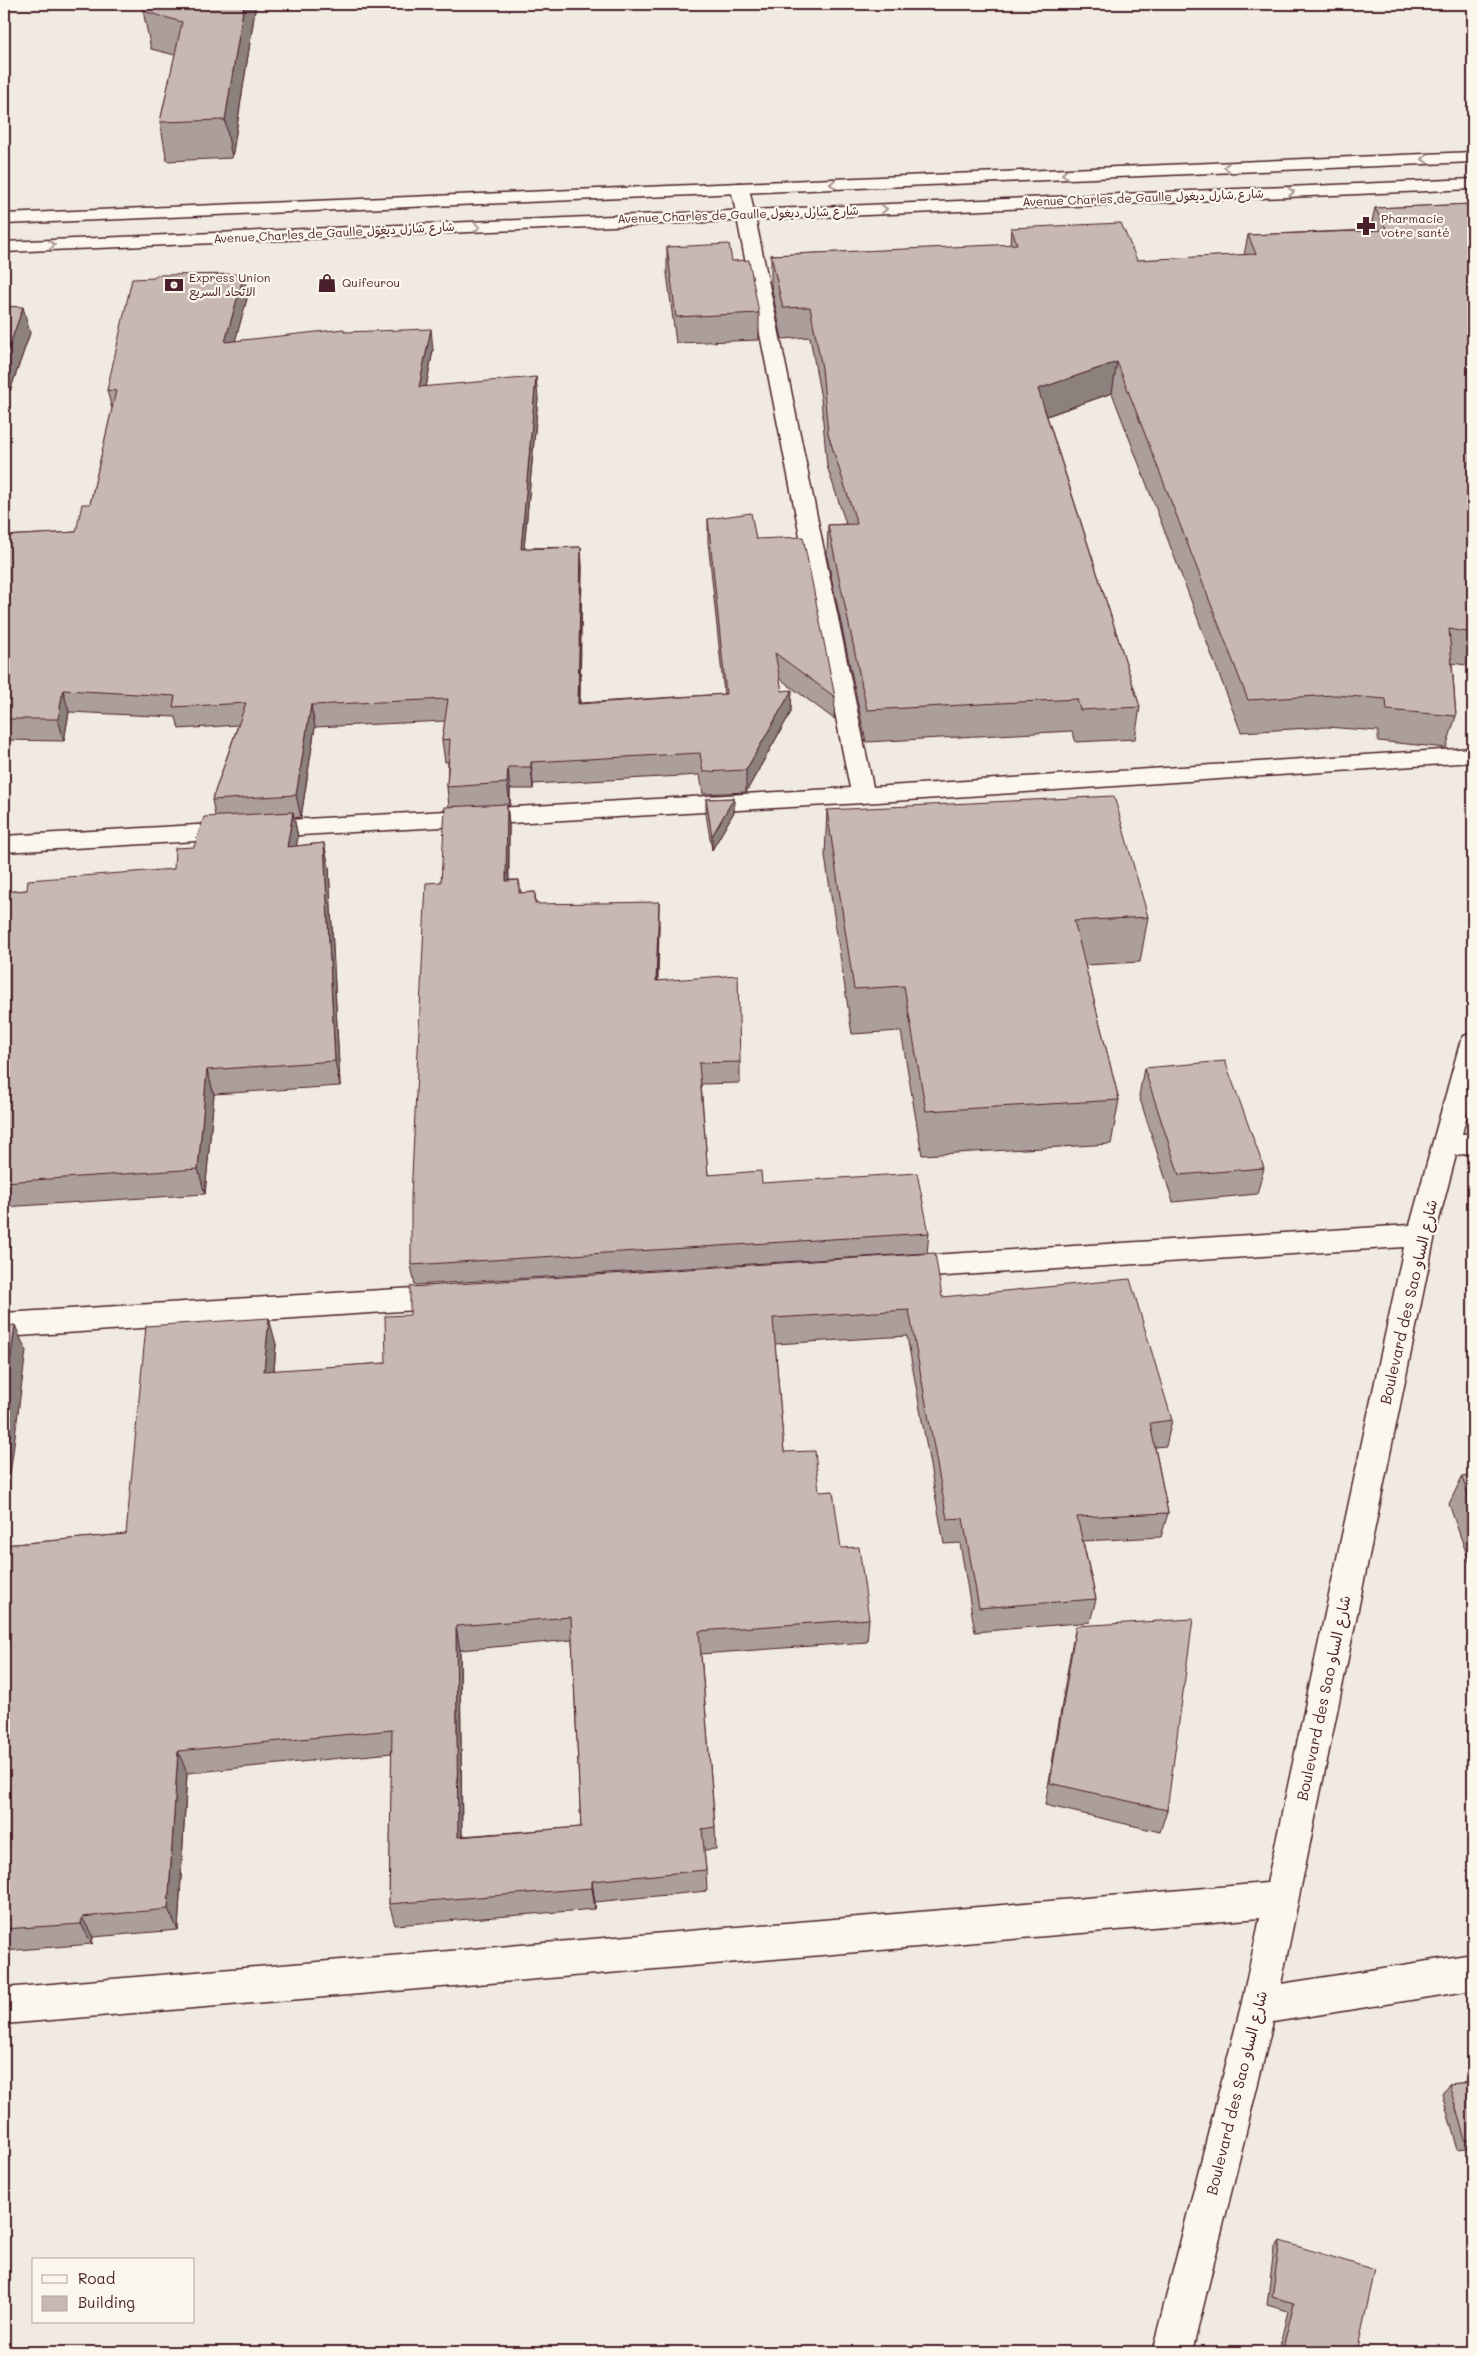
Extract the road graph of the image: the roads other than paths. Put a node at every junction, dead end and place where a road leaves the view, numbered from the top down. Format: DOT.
graph roads {
  1 [pos="1473,157"];
  2 [pos="1473,184"];
  3 [pos="740,188"];
  4 [pos="746,215"];
  5 [pos="4,219"];
  6 [pos="4,248"];
  7 [pos="1473,756"];
  8 [pos="863,795"];
  9 [pos="4,844"];
  10 [pos="1473,1043"];
  11 [pos="1460,1144"];
  12 [pos="1422,1235"];
  13 [pos="876,1270"];
  14 [pos="470,1295"];
  15 [pos="4,1325"];
  16 [pos="1282,1898"];
  17 [pos="1473,1972"];
  18 [pos="4,2006"];
  19 [pos="1259,2006"];
  20 [pos="1172,2352"];
  1 -- 3 [label="street, Avenue Charles de Gaulle شارع شارل ديغول, one-way"];
  4 -- 2 [label="street, Avenue Charles de Gaulle شارع شارل ديغول, one-way"];
  3 -- 4 [label="street"];
  3 -- 5 [label="street, Avenue Charles de Gaulle شارع شارل ديغول"];
  6 -- 4 [label="street, Avenue Charles de Gaulle شارع شارل ديغول, one-way"];
  4 -- 8 [label="street"];
  7 -- 8 [label="street"];
  8 -- 9 [label="street"];
  10 -- 11 [label="street, Boulevard des Sao شارع الساو"];
  11 -- 12 [label="street, Boulevard des Sao شارع الساو"];
  12 -- 13 [label="street"];
  12 -- 16 [label="street, Boulevard des Sao شارع الساو"];
  14 -- 15 [label="street"];
  16 -- 18 [label="street"];
  16 -- 19 [label="street, Boulevard des Sao شارع الساو"];
  17 -- 19 [label="street"];
  19 -- 20 [label="street, Boulevard des Sao شارع الساو"];
}
